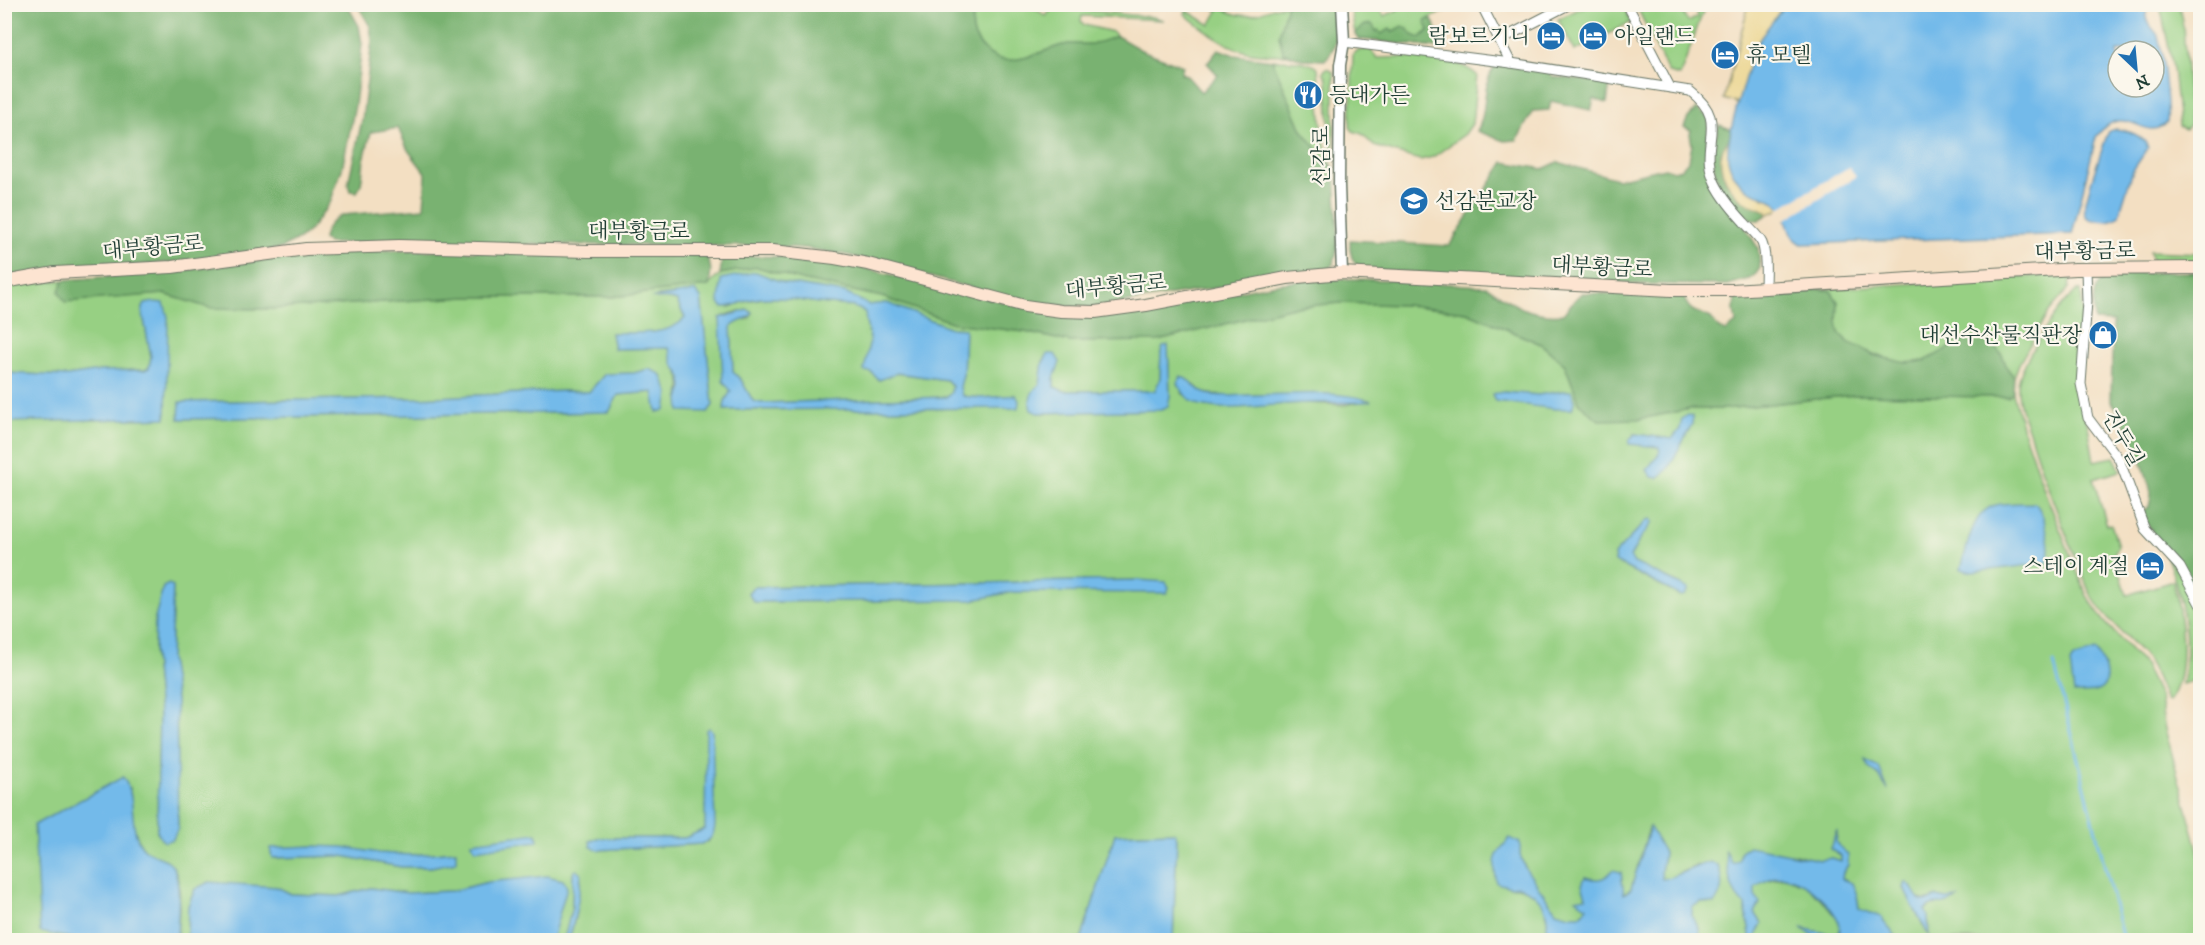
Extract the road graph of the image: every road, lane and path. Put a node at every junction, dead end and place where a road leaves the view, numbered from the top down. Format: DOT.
graph roads {
  1 [pos="1342,4"];
  2 [pos="1481,4"];
  3 [pos="1570,4"];
  4 [pos="1627,4"];
  5 [pos="1500,40"];
  6 [pos="1344,42"];
  7 [pos="1511,63"];
  8 [pos="1670,87"];
  9 [pos="2200,268"];
  10 [pos="2086,269"];
  11 [pos="1342,273"];
  12 [pos="4,282"];
  13 [pos="1765,289"];
  14 [pos="2200,604"];
  1 -- 6 [label="street, 선감로"];
  2 -- 5 [label="street"];
  3 -- 5 [label="street"];
  4 -- 8 [label="street"];
  5 -- 7 [label="street"];
  6 -- 7 [label="street"];
  6 -- 11 [label="street, 선감로"];
  7 -- 8 [label="street"];
  8 -- 13 [label="street"];
  9 -- 10 [label="main road, 대부황금로"];
  10 -- 13 [label="main road, 대부황금로"];
  10 -- 14 [label="street, 진두길"];
  11 -- 12 [label="main road, 대부황금로"];
  11 -- 13 [label="main road, 대부황금로"];
}
